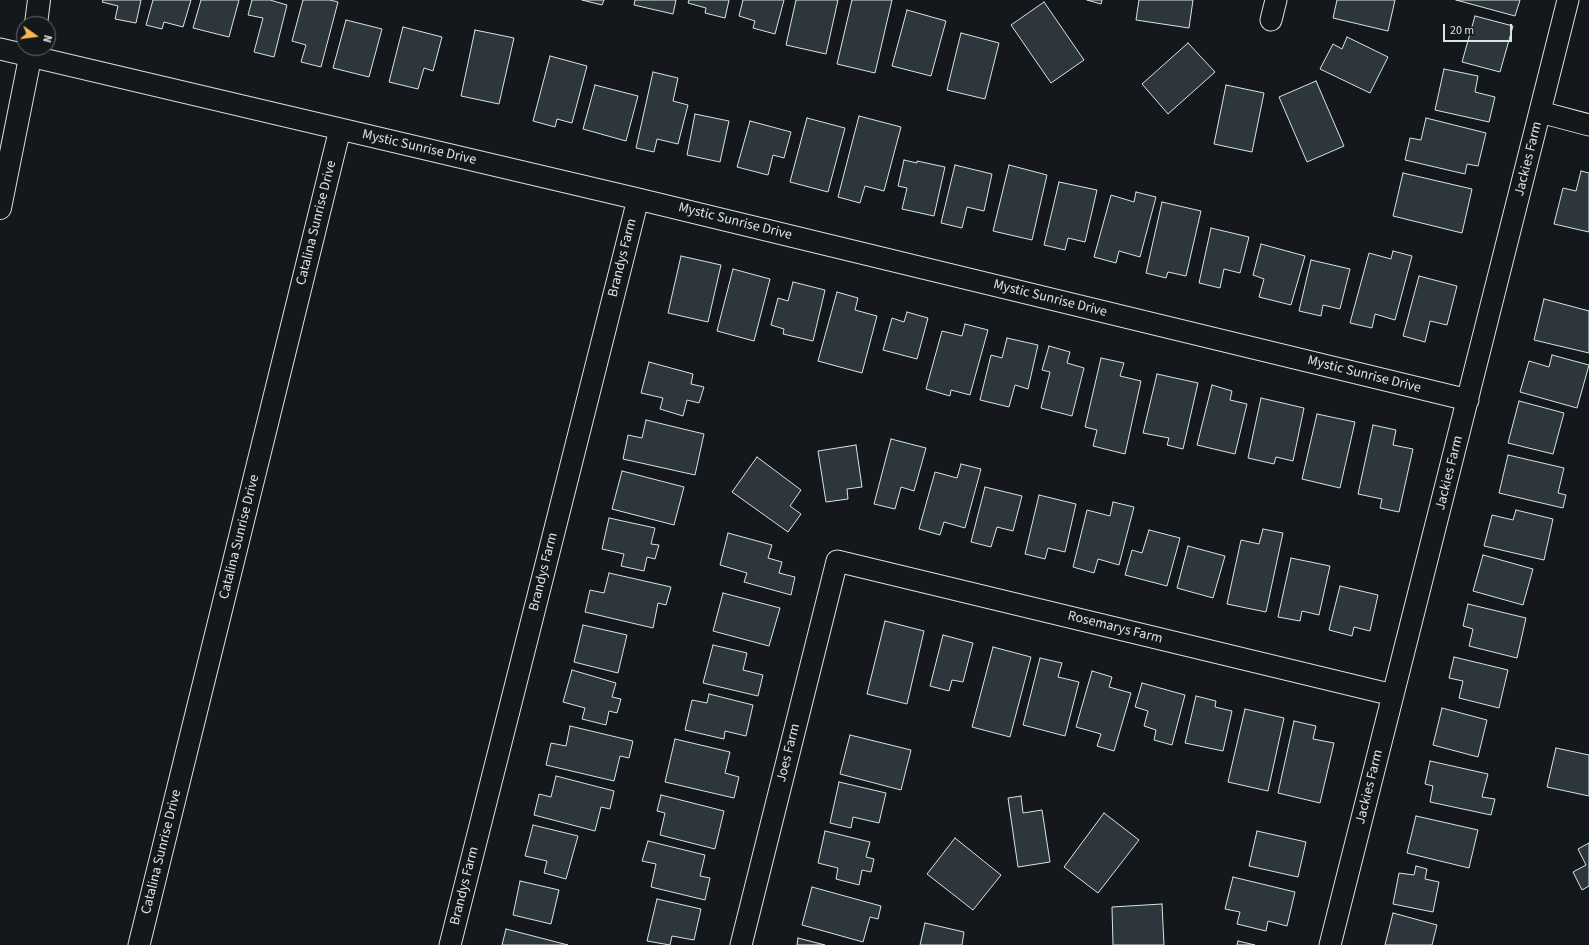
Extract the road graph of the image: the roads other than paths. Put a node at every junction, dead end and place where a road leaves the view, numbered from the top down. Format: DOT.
graph roads {
  1 [pos="40,0"];
  2 [pos="1568,0"];
  3 [pos="37,16"];
  4 [pos="0,49"];
  5 [pos="16,51"];
  6 [pos="30,56"];
  7 [pos="47,56"];
  8 [pos="1540,112"];
  9 [pos="1589,124"];
  10 [pos="340,129"];
  11 [pos="638,199"];
  12 [pos="0,208"];
  13 [pos="1468,400"];
  14 [pos="837,561"];
  15 [pos="1393,695"];
  16 [pos="139,945"];
  17 [pos="450,945"];
  18 [pos="741,945"];
  19 [pos="1330,945"];
  1 -- 3 [label="street"];
  2 -- 8 [label="street, Jackies Farm"];
  4 -- 5 [label="street, Mystic Sunrise Drive"];
  6 -- 12 [label="street"];
  7 -- 10 [label="street, Mystic Sunrise Drive"];
  8 -- 9 [label="street"];
  8 -- 13 [label="street, Jackies Farm"];
  10 -- 11 [label="street, Mystic Sunrise Drive"];
  10 -- 16 [label="street, Catalina Sunrise Drive"];
  11 -- 13 [label="street, Mystic Sunrise Drive"];
  11 -- 17 [label="street, Brandys Farm"];
  13 -- 15 [label="street, Jackies Farm"];
  14 -- 15 [label="street, Rosemarys Farm"];
  14 -- 18 [label="street, Joes Farm"];
  15 -- 19 [label="street, Jackies Farm"];
}
